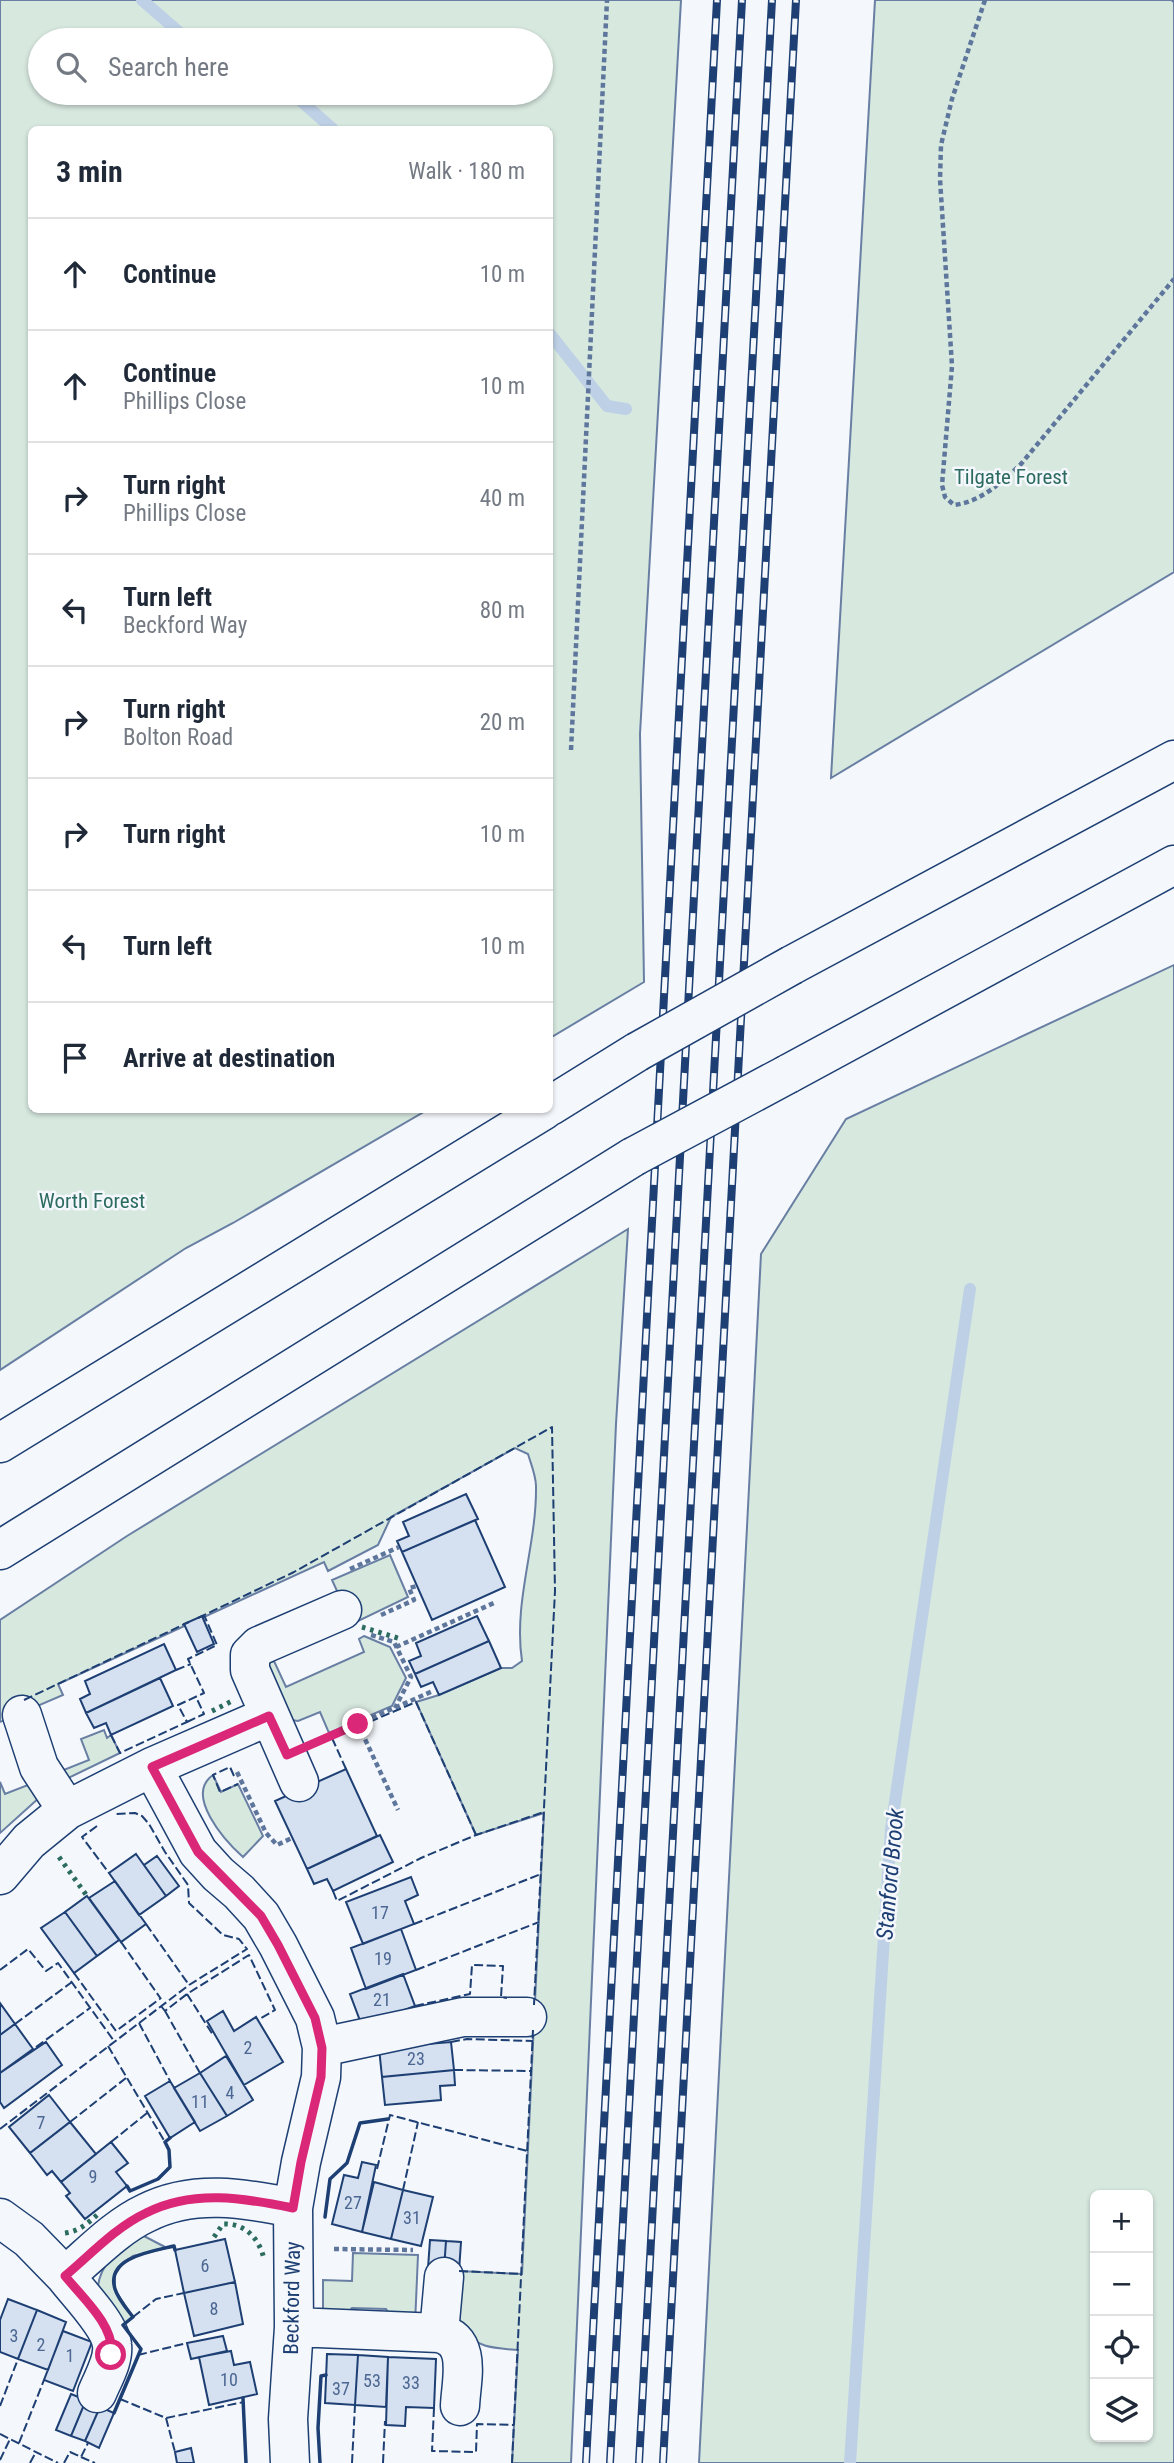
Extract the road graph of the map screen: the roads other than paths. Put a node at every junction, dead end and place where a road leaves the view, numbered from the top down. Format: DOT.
graph roads {
  1 [pos="1174,760"];
  2 [pos="1174,865"];
  3 [pos="553,1104"];
  4 [pos="539,1113"];
  5 [pos="0,1443"];
  6 [pos="0,1550"];
  7 [pos="347,1619"];
  8 [pos="22,1715"];
  9 [pos="269,1716"];
  10 [pos="152,1767"];
  11 [pos="293,1769"];
  12 [pos="67,1810"];
  13 [pos="0,1875"];
  14 [pos="527,2017"];
  15 [pos="322,2048"];
  16 [pos="293,2208"];
  17 [pos="15,2229"];
  18 [pos="65,2276"];
  19 [pos="444,2277"];
  20 [pos="294,2327"];
  21 [pos="439,2333"];
  22 [pos="97,2393"];
  23 [pos="460,2406"];
  24 [pos="290,2463"];
  1 -- 3 [label="main road, bridge"];
  2 -- 6 [label="main road, bridge"];
  4 -- 5 [label="main road"];
  7 -- 9 [label="main road"];
  8 -- 12 [label="main road"];
  9 -- 10 [label="main road"];
  9 -- 11 [label="main road"];
  10 -- 12 [label="main road"];
  10 -- 15 [label="main road, Beckford Way"];
  12 -- 13 [label="main road"];
  14 -- 15 [label="main road"];
  15 -- 16 [label="main road, Beckford Way"];
  16 -- 18 [label="main road"];
  16 -- 20 [label="main road, Beckford Way"];
  17 -- 18 [label="main road"];
  18 -- 22 [label="main road"];
  19 -- 21 [label="main road"];
  20 -- 21 [label="main road"];
  20 -- 24 [label="main road, Beckford Way"];
  21 -- 23 [label="main road"];
}
